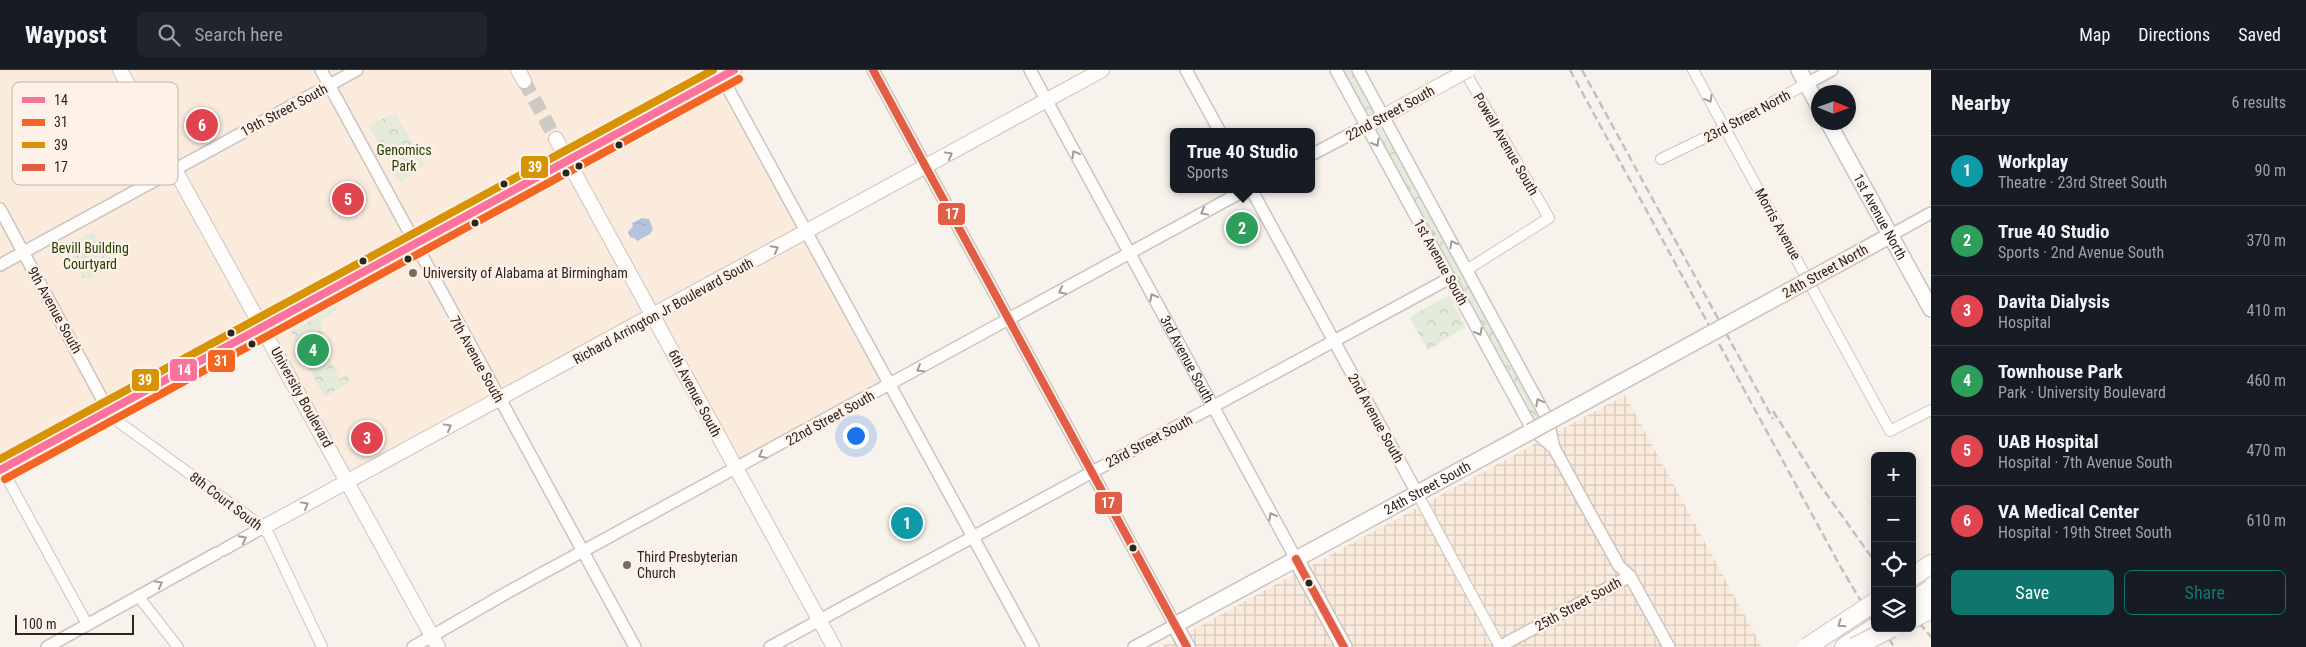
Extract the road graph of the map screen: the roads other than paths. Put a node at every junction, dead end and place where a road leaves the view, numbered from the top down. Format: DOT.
graph roads {
  1 [pos="120,70"];
  2 [pos="321,70"];
  3 [pos="358,70"];
  4 [pos="734,70"];
  5 [pos="873,70"];
  6 [pos="1030,70"];
  7 [pos="1102,70"];
  8 [pos="1186,70"];
  9 [pos="1336,70"];
  10 [pos="1358,70"];
  11 [pos="1464,70"];
  12 [pos="1468,70"];
  13 [pos="1693,70"];
  14 [pos="1799,70"];
  15 [pos="1832,70"];
  16 [pos="720,73"];
  17 [pos="127,82"];
  18 [pos="1806,84"];
  19 [pos="329,85"];
  20 [pos="1811,93"];
  21 [pos="1371,94"];
  22 [pos="1047,101"];
  23 [pos="1353,102"];
  24 [pos="1383,116"];
  25 [pos="1366,126"];
  26 [pos="1218,128"];
  27 [pos="1725,128"];
  28 [pos="1832,130"];
  29 [pos="556,139"];
  30 [pos="1315,153"];
  31 [pos="1661,159"];
  32 [pos="568,161"];
  33 [pos="178,168"];
  34 [pos="925,168"];
  35 [pos="178,173"];
  36 [pos="147,185"];
  37 [pos="1242,193"];
  38 [pos="1251,193"];
  39 [pos="0,210"];
  40 [pos="1931,213"];
  41 [pos="806,233"];
  42 [pos="1891,235"];
  43 [pos="415,244"];
  44 [pos="23,252"];
  45 [pos="1130,254"];
  46 [pos="0,265"];
  47 [pos="1468,269"];
  48 [pos="1450,278"];
  49 [pos="1931,309"];
  50 [pos="653,316"];
  51 [pos="1009,319"];
  52 [pos="263,327"];
  53 [pos="1720,329"];
  54 [pos="1333,340"];
  55 [pos="890,385"];
  56 [pos="498,399"];
  57 [pos="1213,406"];
  58 [pos="108,410"];
  59 [pos="1931,410"];
  60 [pos="1554,448"];
  61 [pos="736,469"];
  62 [pos="1,470"];
  63 [pos="1092,472"];
  64 [pos="348,482"];
  65 [pos="1417,493"];
  66 [pos="262,528"];
  67 [pos="973,538"];
  68 [pos="582,552"];
  69 [pos="1296,559"];
  70 [pos="1931,564"];
  71 [pos="1916,574"];
  72 [pos="1630,576"];
  73 [pos="1931,589"];
  74 [pos="138,596"];
  75 [pos="1916,599"];
  76 [pos="1871,605"];
  77 [pos="1931,609"];
  78 [pos="1916,617"];
  79 [pos="819,621"];
  80 [pos="87,624"];
  81 [pos="1175,625"];
  82 [pos="1871,630"];
  83 [pos="1884,632"];
  84 [pos="435,641"];
  85 [pos="47,647"];
  86 [pos="178,647"];
  87 [pos="322,647"];
  88 [pos="413,647"];
  89 [pos="635,647"];
  90 [pos="770,647"];
  91 [pos="834,647"];
  92 [pos="1033,647"];
  93 [pos="1134,647"];
  94 [pos="1187,647"];
  95 [pos="1344,647"];
  96 [pos="1500,647"];
  97 [pos="1669,647"];
  98 [pos="1808,647"];
  99 [pos="1844,647"];
  100 [pos="1854,647"];
  1 -- 17 [label="main road, University Boulevard"];
  2 -- 19 [label="street, 7th Avenue South"];
  3 -- 19 [label="street, 19th Street South"];
  4 -- 16 [label="main road"];
  5 -- 34 [label="street"];
  6 -- 22 [label="street, 3rd Avenue South"];
  7 -- 22 [label="main road, Richard Arrington Jr Boulevard South"];
  8 -- 26 [label="street"];
  9 -- 23 [label="street, 1st Avenue South"];
  10 -- 21 [label="street, 1st Avenue South"];
  11 -- 47 [label="street, Powell Avenue South"];
  12 -- 24 [label="main road, 22nd Street South, bridge"];
  13 -- 27 [label="street, Morris Avenue, one-way"];
  14 -- 18 [label="main road"];
  15 -- 18 [label="street, 23rd Street North"];
  16 -- 32 [label="main road"];
  16 -- 41 [label="street"];
  18 -- 20 [label="main road"];
  18 -- 27 [label="street, 23rd Street North"];
  19 -- 33 [label="street, 19th Street South"];
  19 -- 43 [label="street, 7th Avenue South"];
  21 -- 23 [label="street"];
  21 -- 24 [label="street, 1st Avenue South"];
  34 -- 22 [label="main road, Richard Arrington Jr Boulevard South, one-way"];
  45 -- 22 [label="street, 3rd Avenue South, one-way"];
  23 -- 25 [label="street, 1st Avenue South"];
  24 -- 25 [label="main road, 22nd Street South"];
  47 -- 24 [label="street, 1st Avenue South, one-way"];
  25 -- 30 [label="street, 22nd Street South"];
  25 -- 48 [label="street, 1st Avenue South, one-way"];
  27 -- 31 [label="street, 23rd Street North"];
  27 -- 59 [label="street, Morris Avenue"];
  28 -- 42 [label="main road, 1st Avenue North"];
  29 -- 32 [label="main road, 6th Avenue South"];
  32 -- 43 [label="main road"];
  32 -- 50 [label="main road, 6th Avenue South"];
  34 -- 41 [label="main road, Richard Arrington Jr Boulevard South"];
  34 -- 51 [label="street"];
  35 -- 52 [label="main road, University Boulevard"];
  36 -- 44 [label="street, 19th Street South"];
  37 -- 45 [label="street, 22nd Street South, one-way"];
  38 -- 54 [label="street, 2nd Avenue South"];
  39 -- 44 [label="street, 9th Avenue South"];
  40 -- 42 [label="street, 24th Street North"];
  50 -- 41 [label="main road, Richard Arrington Jr Boulevard South, one-way"];
  41 -- 55 [label="street"];
  42 -- 49 [label="main road, 1st Avenue North"];
  42 -- 53 [label="main road, 24th Street North, bridge"];
  43 -- 52 [label="main road"];
  43 -- 56 [label="street, 7th Avenue South"];
  44 -- 46 [label="street, 19th Street South"];
  44 -- 58 [label="street, 9th Avenue South"];
  45 -- 51 [label="street, 22nd Street South, one-way"];
  57 -- 45 [label="street, 3rd Avenue South, one-way"];
  60 -- 47 [label="street, 1st Avenue South, one-way"];
  48 -- 54 [label="street, 23rd Street South"];
  48 -- 60 [label="street, 1st Avenue South, one-way"];
  50 -- 56 [label="main road, Richard Arrington Jr Boulevard South"];
  50 -- 61 [label="main road, 6th Avenue South"];
  51 -- 55 [label="street, 22nd Street South, one-way"];
  51 -- 63 [label="street"];
  52 -- 58 [label="main road"];
  52 -- 64 [label="main road, University Boulevard"];
  53 -- 65 [label="main road, 24th Street South, bridge"];
  54 -- 57 [label="street, 23rd Street South"];
  54 -- 65 [label="street, 2nd Avenue South"];
  55 -- 61 [label="street, 22nd Street South, one-way"];
  55 -- 67 [label="street"];
  64 -- 56 [label="main road, Richard Arrington Jr Boulevard South, one-way"];
  56 -- 68 [label="street, 7th Avenue South"];
  57 -- 63 [label="street, 23rd Street South"];
  69 -- 57 [label="street, 3rd Avenue South, one-way"];
  58 -- 62 [label="main road"];
  58 -- 66 [label="street, 8th Court South"];
  60 -- 72 [label="street, 1st Avenue South"];
  61 -- 68 [label="street, 22nd Street South"];
  61 -- 79 [label="main road, 6th Avenue South"];
  62 -- 80 [label="street"];
  63 -- 67 [label="street, 23rd Street South"];
  63 -- 81 [label="street"];
  66 -- 64 [label="main road, Richard Arrington Jr Boulevard South, one-way"];
  64 -- 84 [label="main road, University Boulevard"];
  65 -- 69 [label="main road, 24th Street South"];
  65 -- 96 [label="street, 2nd Avenue South"];
  74 -- 66 [label="street, Richard Arrington Jr Boulevard South, one-way"];
  66 -- 87 [label="street, 8th Court South"];
  67 -- 79 [label="street, 23rd Street South"];
  67 -- 92 [label="street"];
  68 -- 84 [label="street, 22nd Street South"];
  68 -- 89 [label="street, 7th Avenue South"];
  69 -- 81 [label="main road, 24th Street South"];
  69 -- 95 [label="main road, 3rd Avenue South"];
  70 -- 71 [label="highway"];
  72 -- 96 [label="street, 25th Street South"];
  72 -- 97 [label="street, 1st Avenue South"];
  73 -- 75 [label="highway, bridge"];
  74 -- 80 [label="street, Richard Arrington Jr Boulevard South"];
  74 -- 86 [label="street"];
  76 -- 98 [label="highway, one-way, bridge"];
  77 -- 78 [label="highway, bridge"];
  79 -- 90 [label="street, 23rd Street South"];
  79 -- 91 [label="main road, 6th Avenue South"];
  80 -- 85 [label="street, Richard Arrington Jr Boulevard South"];
  81 -- 93 [label="street, 24th Street South"];
  81 -- 94 [label="main road"];
  82 -- 99 [label="highway"];
  83 -- 100 [label="highway, bridge"];
  84 -- 88 [label="street, 22nd Street South"];
}
